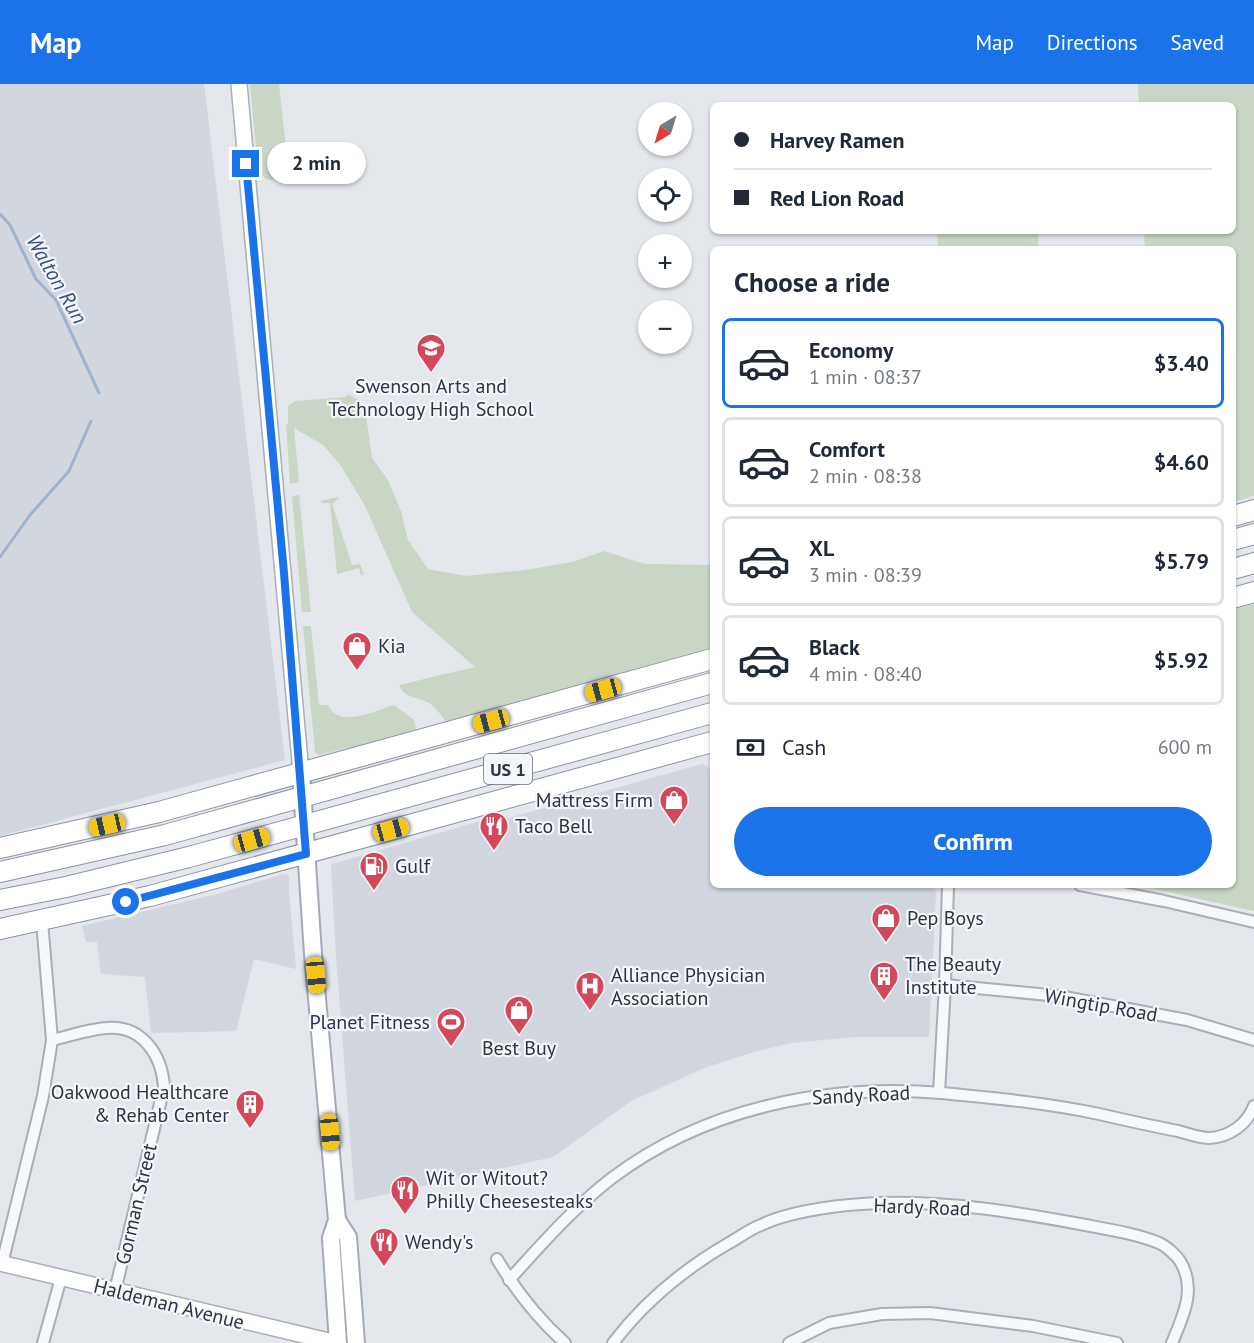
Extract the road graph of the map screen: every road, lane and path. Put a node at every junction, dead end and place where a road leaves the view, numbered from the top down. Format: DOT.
graph roads {
  1 [pos="239,84"];
  2 [pos="1254,510"];
  3 [pos="1236,515"];
  4 [pos="1254,534"];
  5 [pos="1236,539"];
  6 [pos="1254,563"];
  7 [pos="1236,568"];
  8 [pos="1236,589"];
  9 [pos="1254,590"];
  10 [pos="1236,597"];
  11 [pos="710,660"];
  12 [pos="710,684"];
  13 [pos="665,697"];
  14 [pos="560,702"];
  15 [pos="710,714"];
  16 [pos="710,743"];
  17 [pos="301,773"];
  18 [pos="302,797"];
  19 [pos="304,825"];
  20 [pos="55,837"];
  21 [pos="0,848"];
  22 [pos="306,854"];
  23 [pos="0,860"];
  24 [pos="0,872"];
  25 [pos="948,888"];
  26 [pos="1096,888"];
  27 [pos="0,900"];
  28 [pos="105,907"];
  29 [pos="0,908"];
  30 [pos="42,921"];
  31 [pos="1254,922"];
  32 [pos="0,929"];
  33 [pos="945,985"];
  34 [pos="52,1040"];
  35 [pos="1254,1040"];
  36 [pos="939,1093"];
  37 [pos="1254,1106"];
  38 [pos="337,1220"];
  39 [pos="497,1259"];
  40 [pos="1,1264"];
  41 [pos="61,1278"];
  42 [pos="509,1280"];
  43 [pos="115,1291"];
  44 [pos="44,1343"];
  45 [pos="338,1343"];
  46 [pos="356,1343"];
  47 [pos="565,1343"];
  48 [pos="613,1343"];
  49 [pos="789,1343"];
  50 [pos="1117,1343"];
  51 [pos="1172,1343"];
  1 -- 17 [label="street"];
  2 -- 3 [label="highway"];
  4 -- 5 [label="highway"];
  6 -- 7 [label="highway"];
  8 -- 9 [label="highway"];
  9 -- 10 [label="highway"];
  11 -- 14 [label="highway"];
  12 -- 13 [label="highway, US 1"];
  13 -- 14 [label="highway"];
  13 -- 18 [label="highway, US 1"];
  14 -- 17 [label="highway"];
  15 -- 19 [label="highway, US 1"];
  16 -- 22 [label="highway, US 1"];
  17 -- 18 [label="main road"];
  17 -- 20 [label="highway"];
  18 -- 19 [label="main road"];
  18 -- 24 [label="highway, US 1"];
  19 -- 22 [label="main road"];
  19 -- 27 [label="highway, US 1"];
  20 -- 21 [label="highway"];
  20 -- 23 [label="highway"];
  22 -- 28 [label="highway, US 1"];
  22 -- 38 [label="main road"];
  25 -- 33 [label="street"];
  26 -- 31 [label="street"];
  28 -- 29 [label="highway"];
  28 -- 30 [label="highway, US 1"];
  30 -- 32 [label="highway, US 1"];
  30 -- 34 [label="street"];
  33 -- 35 [label="street, Wingtip Road"];
  33 -- 36 [label="street"];
  34 -- 40 [label="street"];
  34 -- 43 [label="street, Gorman Street"];
  36 -- 37 [label="street, Sandy Road"];
  36 -- 42 [label="street, Sandy Road"];
  38 -- 45 [label="main road"];
  38 -- 46 [label="main road"];
  39 -- 42 [label="street"];
  40 -- 41 [label="street, Haldeman Avenue"];
  41 -- 43 [label="street, Haldeman Avenue"];
  41 -- 44 [label="street"];
  42 -- 47 [label="street"];
  43 -- 45 [label="street, Haldeman Avenue"];
  48 -- 51 [label="street, Hardy Road"];
  49 -- 50 [label="street"];
}
